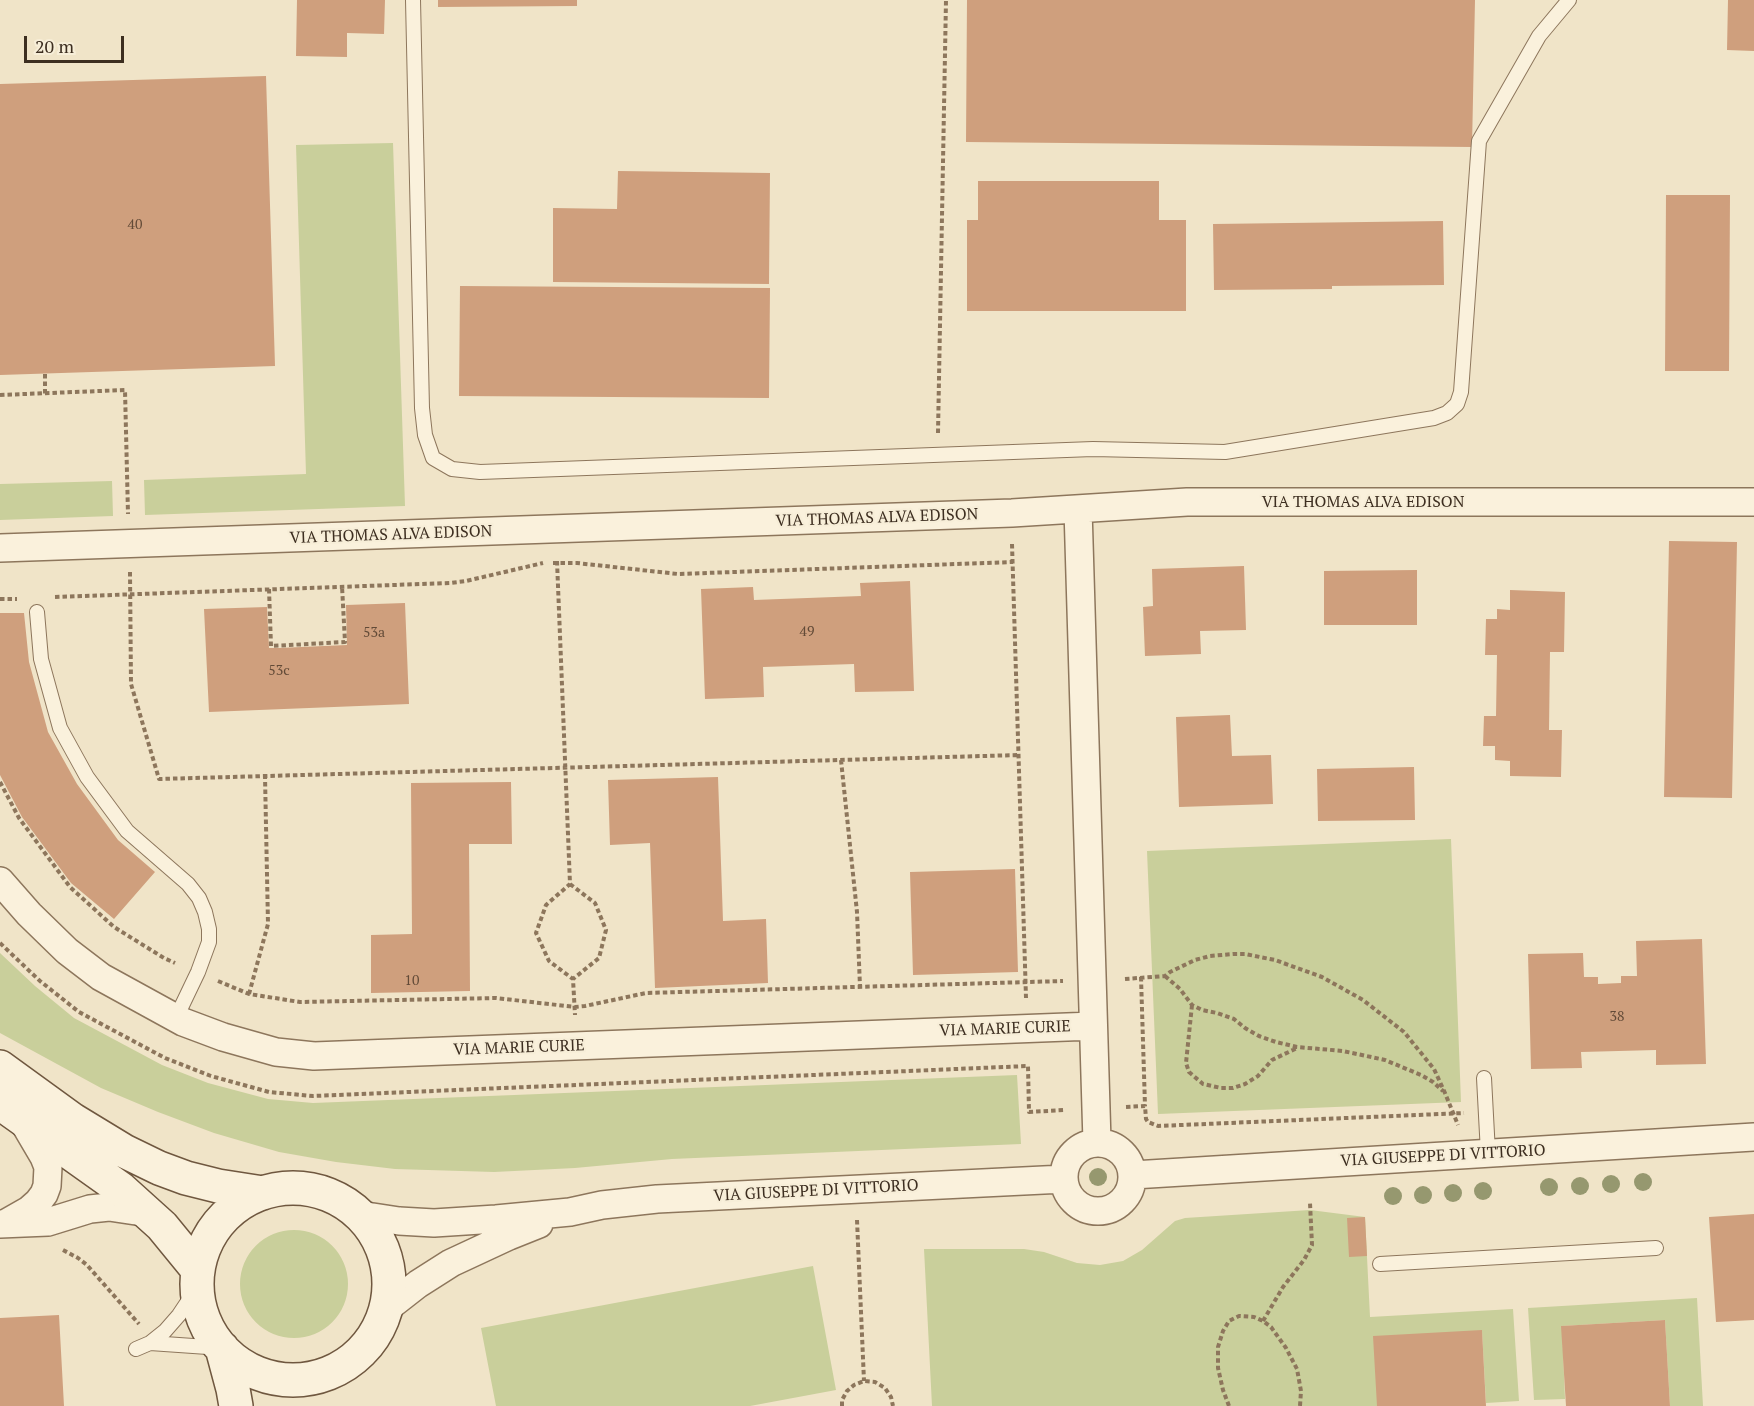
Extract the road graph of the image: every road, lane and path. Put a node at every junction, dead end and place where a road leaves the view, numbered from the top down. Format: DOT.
graph roads {
  1 [pos="413,0"];
  2 [pos="946,0"];
  3 [pos="1569,0"];
  4 [pos="45,374"];
  5 [pos="45,394"];
  6 [pos="0,395"];
  7 [pos="937,455"];
  8 [pos="1754,502"];
  9 [pos="1078,509"];
  10 [pos="1012,513"];
  11 [pos="128,516"];
  12 [pos="556,529"];
  13 [pos="0,548"];
  14 [pos="130,562"];
  15 [pos="557,562"];
  16 [pos="1013,562"];
  17 [pos="342,586"];
  18 [pos="269,589"];
  19 [pos="131,594"];
  20 [pos="24,598"];
  21 [pos="48,598"];
  22 [pos="0,599"];
  23 [pos="36,612"];
  24 [pos="1019,754"];
  25 [pos="841,760"];
  26 [pos="565,767"];
  27 [pos="265,776"];
  28 [pos="0,782"];
  29 [pos="0,881"];
  30 [pos="570,884"];
  31 [pos="198,972"];
  32 [pos="1165,976"];
  33 [pos="1141,977"];
  34 [pos="573,979"];
  35 [pos="1125,979"];
  36 [pos="1073,980"];
  37 [pos="1026,982"];
  38 [pos="860,987"];
  39 [pos="249,994"];
  40 [pos="1026,1005"];
  41 [pos="1192,1005"];
  42 [pos="575,1006"];
  43 [pos="176,1018"];
  44 [pos="1093,1026"];
  45 [pos="576,1046"];
  46 [pos="1297,1047"];
  47 [pos="0,1067"];
  48 [pos="1484,1078"];
  49 [pos="1445,1093"];
  50 [pos="1145,1106"];
  51 [pos="1128,1107"];
  52 [pos="11,1110"];
  53 [pos="1485,1112"];
  54 [pos="1454,1113"];
  55 [pos="1754,1137"];
  56 [pos="1097,1142"];
  57 [pos="1488,1153"];
  58 [pos="1460,1155"];
  59 [pos="1133,1175"];
  60 [pos="1064,1179"];
  61 [pos="855,1189"];
  62 [pos="263,1193"];
  63 [pos="1310,1203"];
  64 [pos="570,1212"];
  65 [pos="150,1213"];
  66 [pos="360,1215"];
  67 [pos="3,1224"];
  68 [pos="56,1247"];
  69 [pos="1656,1248"];
  70 [pos="1380,1264"];
  71 [pos="197,1279"];
  72 [pos="386,1309"];
  73 [pos="1263,1321"];
  74 [pos="150,1343"];
  75 [pos="222,1348"];
  76 [pos="136,1349"];
  77 [pos="336,1371"];
  78 [pos="864,1381"];
  79 [pos="236,1406"];
  80 [pos="307,1406"];
  81 [pos="842,1406"];
  82 [pos="893,1406"];
  83 [pos="1229,1406"];
  84 [pos="1300,1406"];
  1 -- 7 [label="lane"];
  2 -- 7 [label="path"];
  3 -- 7 [label="lane"];
  4 -- 5 [label="path"];
  5 -- 6 [label="path"];
  5 -- 11 [label="path"];
  8 -- 9 [label="street, VIA THOMAS ALVA EDISON"];
  9 -- 10 [label="street, VIA THOMAS ALVA EDISON"];
  9 -- 44 [label="street, VIA MARIE CURIE"];
  10 -- 12 [label="street, VIA THOMAS ALVA EDISON"];
  10 -- 16 [label="path"];
  12 -- 13 [label="street, VIA THOMAS ALVA EDISON"];
  12 -- 15 [label="path"];
  14 -- 19 [label="path"];
  15 -- 16 [label="path"];
  15 -- 17 [label="path"];
  15 -- 26 [label="path"];
  16 -- 24 [label="path"];
  17 -- 18 [label="path"];
  17 -- 18 [label="path"];
  18 -- 19 [label="path"];
  19 -- 21 [label="path"];
  19 -- 27 [label="path"];
  20 -- 22 [label="path"];
  23 -- 31 [label="lane"];
  24 -- 25 [label="path"];
  24 -- 37 [label="path"];
  25 -- 26 [label="path"];
  25 -- 38 [label="path"];
  26 -- 27 [label="path"];
  26 -- 30 [label="path"];
  27 -- 39 [label="path"];
  28 -- 31 [label="path"];
  29 -- 43 [label="street, VIA MARIE CURIE"];
  30 -- 34 [label="path"];
  30 -- 34 [label="path"];
  31 -- 39 [label="path"];
  31 -- 43 [label="lane"];
  32 -- 33 [label="path"];
  32 -- 41 [label="path"];
  32 -- 49 [label="path"];
  33 -- 35 [label="path"];
  33 -- 50 [label="path"];
  34 -- 42 [label="path"];
  36 -- 37 [label="path"];
  37 -- 38 [label="path"];
  37 -- 40 [label="path"];
  38 -- 42 [label="path"];
  39 -- 42 [label="path"];
  41 -- 46 [label="path"];
  41 -- 46 [label="path"];
  42 -- 45 [label="path"];
  43 -- 45 [label="street, VIA MARIE CURIE"];
  44 -- 45 [label="street, VIA MARIE CURIE"];
  44 -- 56 [label="street, VIA MARIE CURIE"];
  46 -- 49 [label="path"];
  47 -- 62 [label="street"];
  48 -- 53 [label="lane"];
  49 -- 54 [label="path"];
  50 -- 51 [label="path"];
  50 -- 54 [label="path"];
  52 -- 65 [label="street"];
  52 -- 67 [label="street"];
  53 -- 54 [label="path"];
  53 -- 57 [label="lane"];
  54 -- 58 [label="path"];
  55 -- 57 [label="street, VIA GIUSEPPE DI VITTORIO"];
  56 -- 59 [label="street"];
  56 -- 60 [label="street"];
  57 -- 58 [label="street, VIA GIUSEPPE DI VITTORIO"];
  58 -- 59 [label="street, VIA GIUSEPPE DI VITTORIO"];
  59 -- 60 [label="street"];
  60 -- 61 [label="street, VIA GIUSEPPE DI VITTORIO"];
  61 -- 64 [label="street, VIA GIUSEPPE DI VITTORIO"];
  61 -- 78 [label="path"];
  62 -- 66 [label="street"];
  62 -- 71 [label="street"];
  63 -- 73 [label="path"];
  64 -- 66 [label="street, VIA GIUSEPPE DI VITTORIO"];
  64 -- 72 [label="street, VIA GIUSEPPE DI VITTORIO"];
  65 -- 67 [label="street"];
  65 -- 71 [label="street"];
  66 -- 72 [label="street"];
  68 -- 74 [label="path"];
  69 -- 70 [label="lane"];
  71 -- 74 [label="lane"];
  71 -- 75 [label="street"];
  72 -- 77 [label="street"];
  73 -- 83 [label="path"];
  73 -- 84 [label="path"];
  74 -- 75 [label="lane"];
  74 -- 76 [label="lane"];
  75 -- 77 [label="street"];
  75 -- 79 [label="street"];
  77 -- 80 [label="street"];
  78 -- 81 [label="path"];
  78 -- 82 [label="path"];
}
